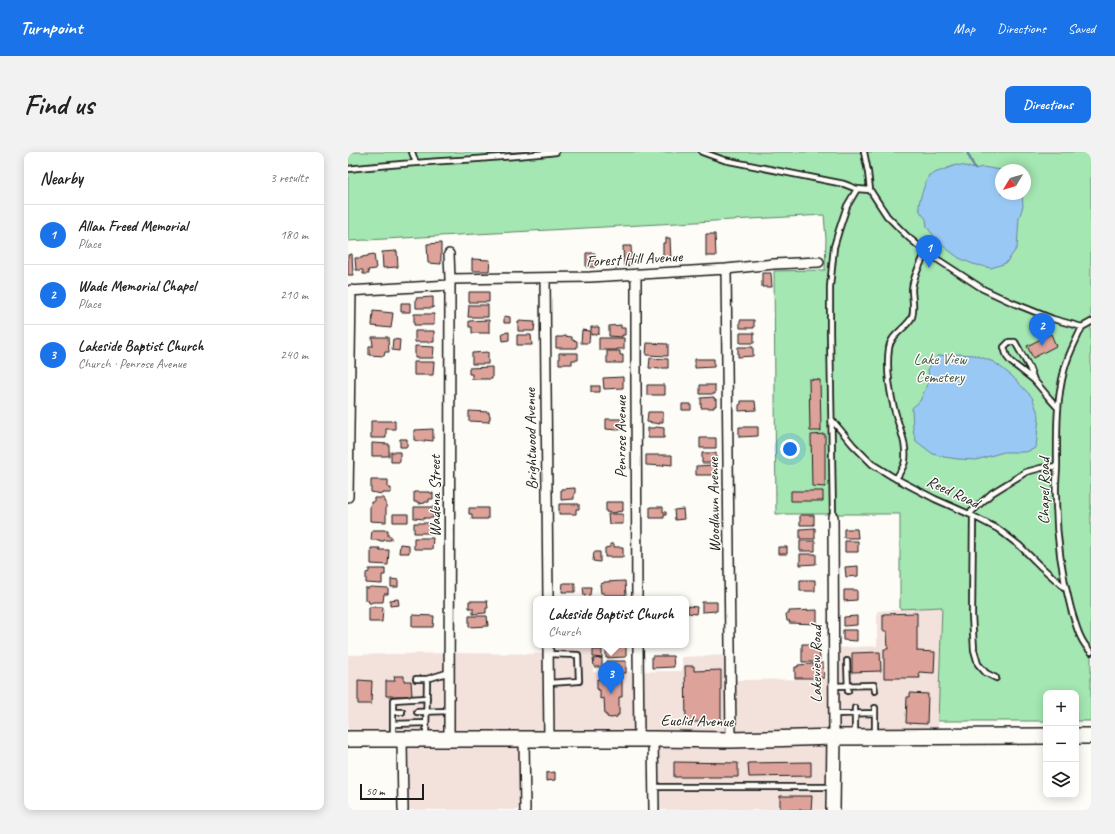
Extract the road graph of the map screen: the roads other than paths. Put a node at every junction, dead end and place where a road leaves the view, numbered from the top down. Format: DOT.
graph roads {
  1 [pos="412,152"];
  2 [pos="556,152"];
  3 [pos="702,152"];
  4 [pos="864,152"];
  5 [pos="416,163"];
  6 [pos="348,169"];
  7 [pos="857,189"];
  8 [pos="870,190"];
  9 [pos="926,252"];
  10 [pos="449,254"];
  11 [pos="819,262"];
  12 [pos="726,269"];
  13 [pos="636,274"];
  14 [pos="545,278"];
  15 [pos="450,282"];
  16 [pos="349,290"];
  17 [pos="1091,322"];
  18 [pos="1082,327"];
  19 [pos="1034,380"];
  20 [pos="1058,408"];
  21 [pos="832,420"];
  22 [pos="1057,466"];
  23 [pos="896,479"];
  24 [pos="348,496"];
  25 [pos="971,515"];
  26 [pos="833,517"];
  27 [pos="1065,588"];
  28 [pos="548,596"];
  29 [pos="637,596"];
  30 [pos="638,648"];
  31 [pos="548,649"];
  32 [pos="1091,652"];
  33 [pos="847,661"];
  34 [pos="450,672"];
  35 [pos="996,678"];
  36 [pos="416,679"];
  37 [pos="427,679"];
  38 [pos="549,682"];
  39 [pos="833,686"];
  40 [pos="848,688"];
  41 [pos="875,691"];
  42 [pos="427,698"];
  43 [pos="855,710"];
  44 [pos="450,711"];
  45 [pos="393,712"];
  46 [pos="402,712"];
  47 [pos="417,712"];
  48 [pos="426,712"];
  49 [pos="833,714"];
  50 [pos="426,723"];
  51 [pos="393,724"];
  52 [pos="1043,736"];
  53 [pos="1079,736"];
  54 [pos="1091,736"];
  55 [pos="834,737"];
  56 [pos="855,737"];
  57 [pos="876,737"];
  58 [pos="348,739"];
  59 [pos="398,739"];
  60 [pos="426,739"];
  61 [pos="450,739"];
  62 [pos="524,739"];
  63 [pos="549,739"];
  64 [pos="646,739"];
  65 [pos="731,740"];
  66 [pos="653,787"];
  67 [pos="833,787"];
  68 [pos="403,810"];
  69 [pos="525,810"];
  70 [pos="654,810"];
  71 [pos="833,810"];
  1 -- 5 [label="lane"];
  2 -- 5 [label="lane"];
  3 -- 7 [label="lane"];
  4 -- 8 [label="lane"];
  5 -- 6 [label="lane"];
  7 -- 8 [label="lane"];
  7 -- 21 [label="lane"];
  8 -- 9 [label="lane"];
  9 -- 18 [label="lane"];
  9 -- 23 [label="lane"];
  10 -- 15 [label="street, Wadena Street"];
  11 -- 12 [label="street, Forest Hill Avenue"];
  12 -- 13 [label="street, Forest Hill Avenue"];
  12 -- 65 [label="street, Woodlawn Avenue"];
  13 -- 14 [label="street, Forest Hill Avenue"];
  13 -- 29 [label="street, Penrose Avenue"];
  14 -- 15 [label="street, Forest Hill Avenue"];
  14 -- 28 [label="street, Brightwood Avenue"];
  15 -- 16 [label="street, Forest Hill Avenue"];
  15 -- 34 [label="street, Wadena Street"];
  16 -- 24 [label="street"];
  17 -- 18 [label="lane"];
  18 -- 20 [label="lane, Chapel Road"];
  19 -- 19 [label="lane"];
  19 -- 20 [label="lane"];
  20 -- 22 [label="lane, Chapel Road"];
  21 -- 23 [label="lane, Reed Road"];
  21 -- 26 [label="lane"];
  22 -- 25 [label="lane"];
  22 -- 27 [label="lane, Chapel Road"];
  23 -- 25 [label="lane, Reed Road"];
  25 -- 27 [label="lane, Reed Road"];
  25 -- 35 [label="lane"];
  26 -- 39 [label="street, Lakeview Road"];
  27 -- 32 [label="lane, Chapel Road"];
  30 -- 64 [label="street"];
  31 -- 38 [label="street"];
  31 -- 38 [label="lane"];
  33 -- 40 [label="lane"];
  34 -- 37 [label="lane"];
  34 -- 44 [label="street, Wadena Street"];
  36 -- 37 [label="lane"];
  37 -- 42 [label="lane"];
  38 -- 63 [label="street"];
  39 -- 40 [label="lane"];
  39 -- 49 [label="street, Lakeview Road"];
  40 -- 41 [label="lane"];
  42 -- 45 [label="lane"];
  42 -- 48 [label="lane"];
  43 -- 49 [label="lane"];
  43 -- 56 [label="lane"];
  43 -- 57 [label="lane"];
  44 -- 48 [label="lane"];
  44 -- 61 [label="street, Wadena Street"];
  45 -- 46 [label="lane"];
  45 -- 51 [label="lane"];
  47 -- 48 [label="lane"];
  48 -- 50 [label="lane"];
  49 -- 55 [label="street, Lakeview Road"];
  50 -- 51 [label="lane"];
  50 -- 60 [label="lane"];
  51 -- 59 [label="lane"];
  52 -- 57 [label="main road, Euclid Avenue"];
  53 -- 54 [label="main road"];
  55 -- 56 [label="main road, Euclid Avenue"];
  55 -- 65 [label="main road, Euclid Avenue"];
  55 -- 67 [label="street, Lakeview Road"];
  56 -- 57 [label="main road, Euclid Avenue"];
  58 -- 59 [label="main road, Euclid Avenue"];
  59 -- 60 [label="main road, Euclid Avenue"];
  59 -- 68 [label="street"];
  60 -- 61 [label="main road, Euclid Avenue"];
  61 -- 62 [label="main road, Euclid Avenue"];
  62 -- 63 [label="main road, Euclid Avenue"];
  62 -- 69 [label="street"];
  63 -- 64 [label="main road, Euclid Avenue"];
  64 -- 65 [label="main road, Euclid Avenue"];
  64 -- 66 [label="street"];
  66 -- 67 [label="lane"];
  66 -- 70 [label="street"];
  67 -- 71 [label="street, Lakeview Road"];
}
